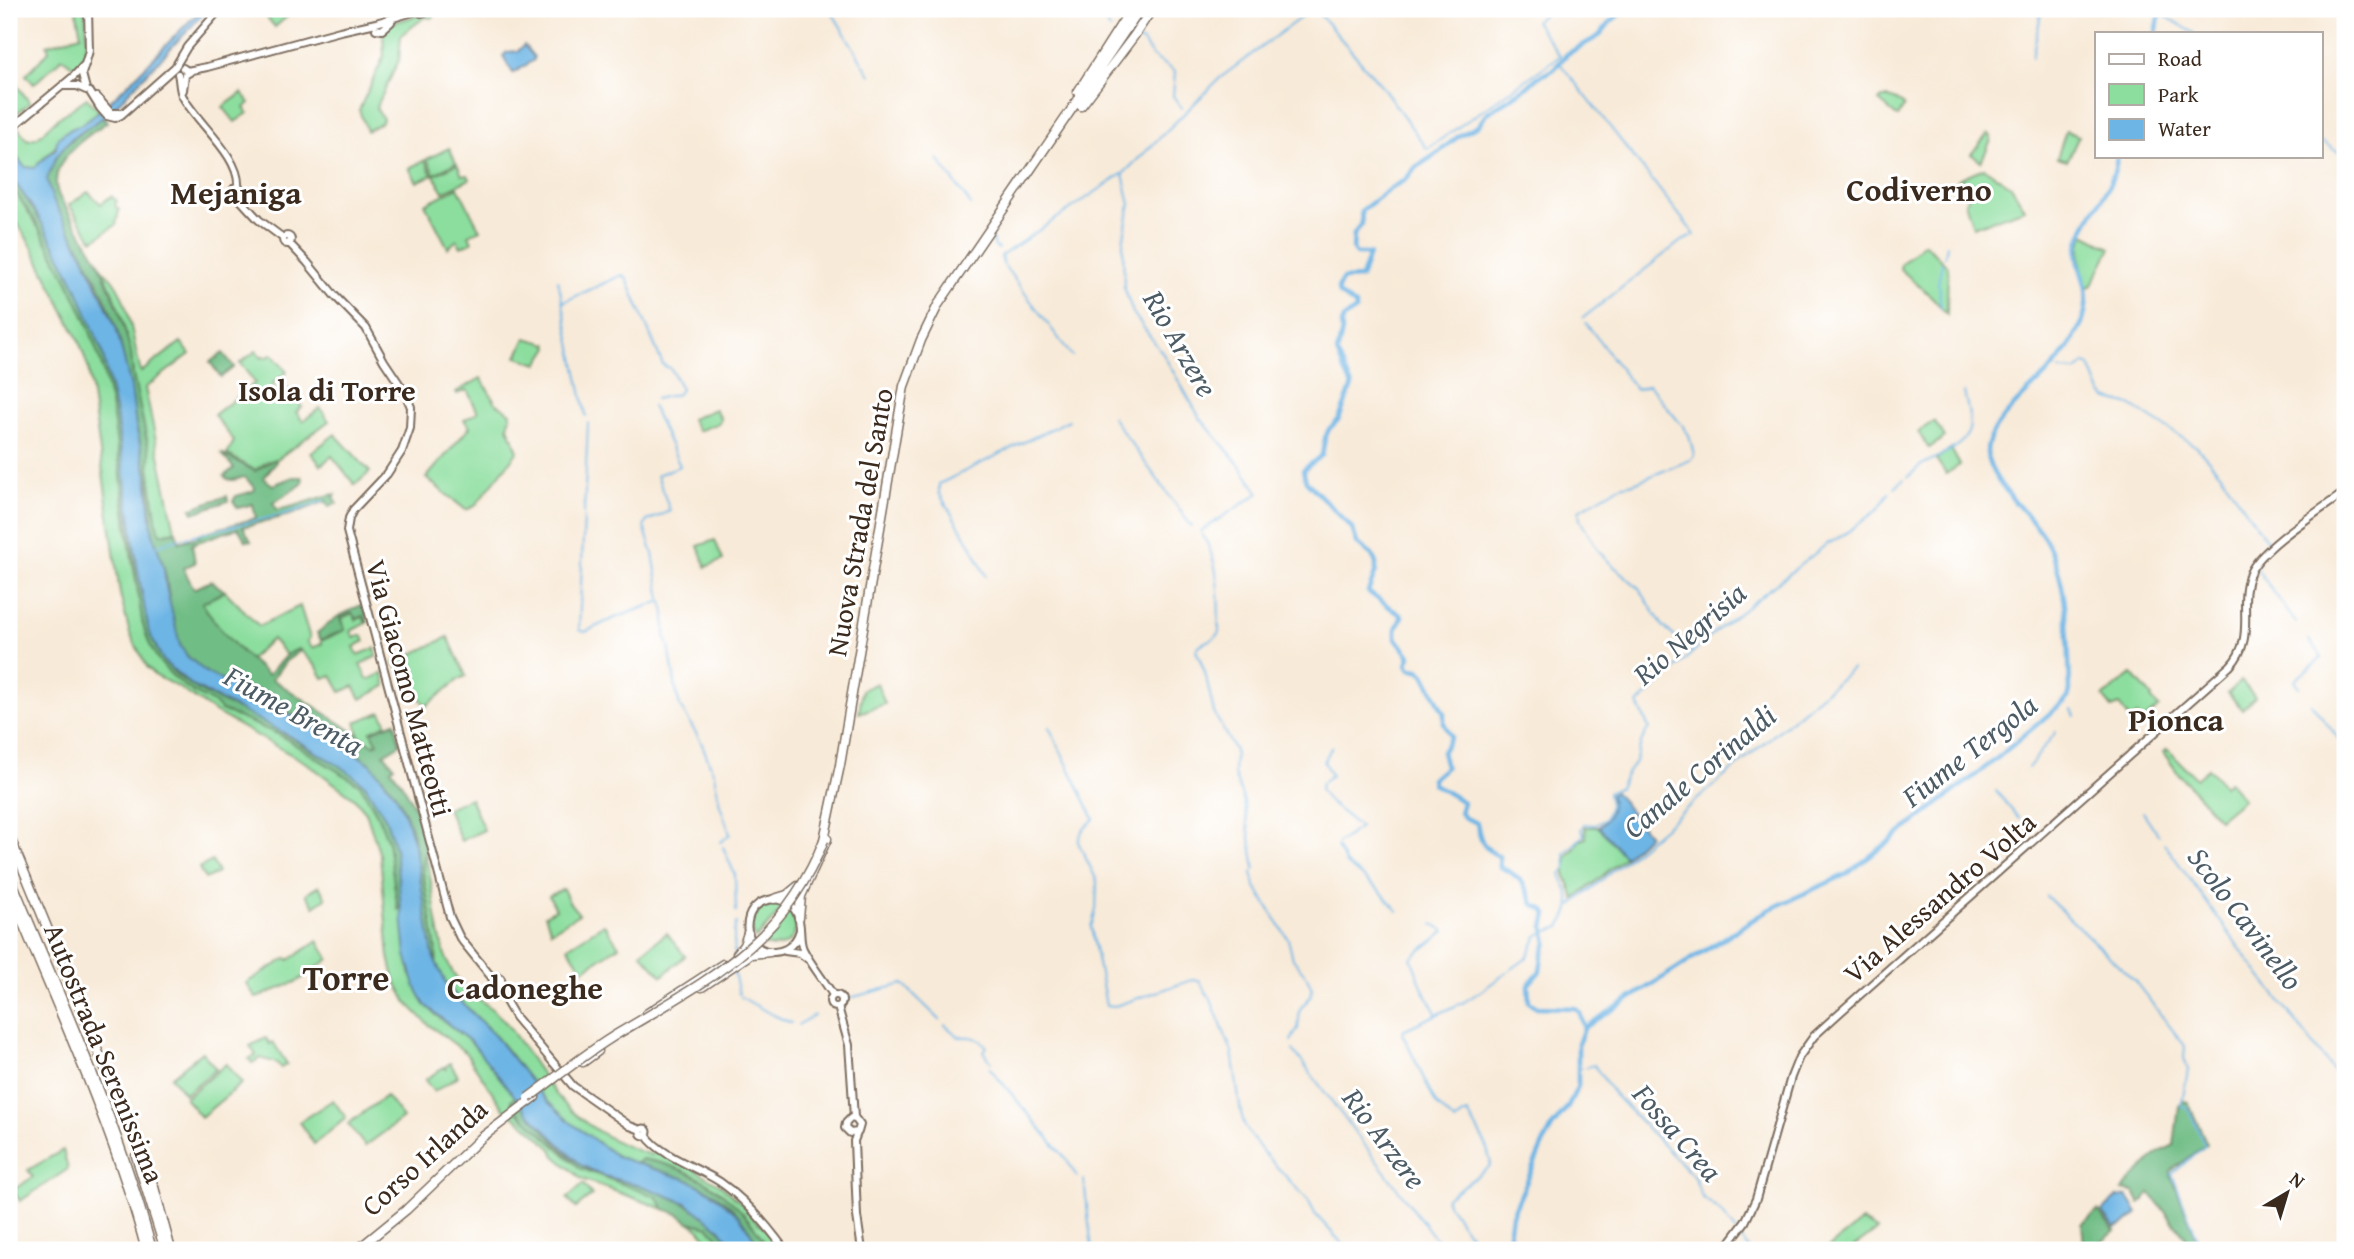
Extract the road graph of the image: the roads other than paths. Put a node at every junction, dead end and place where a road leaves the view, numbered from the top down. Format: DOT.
graph roads {
  1 [pos="88,9"];
  2 [pos="220,9"];
  3 [pos="429,9"];
  4 [pos="1130,9"];
  5 [pos="1140,9"];
  6 [pos="1152,9"];
  7 [pos="207,66"];
  8 [pos="179,70"];
  9 [pos="190,72"];
  10 [pos="78,79"];
  11 [pos="63,86"];
  12 [pos="184,86"];
  13 [pos="90,92"];
  14 [pos="182,96"];
  15 [pos="9,130"];
  16 [pos="1054,137"];
  17 [pos="2345,492"];
  18 [pos="844,740"];
  19 [pos="9,835"];
  20 [pos="9,845"];
  21 [pos="9,874"];
  22 [pos="9,890"];
  23 [pos="775,899"];
  24 [pos="799,918"];
  25 [pos="800,930"];
  26 [pos="748,933"];
  27 [pos="770,952"];
  28 [pos="780,952"];
  29 [pos="811,961"];
  30 [pos="701,983"];
  31 [pos="623,1032"];
  32 [pos="529,1099"];
  33 [pos="852,1119"];
  34 [pos="853,1133"];
  35 [pos="146,1250"];
  36 [pos="152,1250"];
  37 [pos="165,1250"];
  38 [pos="171,1250"];
  39 [pos="351,1250"];
  40 [pos="357,1250"];
  41 [pos="785,1250"];
  42 [pos="862,1250"];
  43 [pos="1724,1250"];
  1 -- 10 [label="main road"];
  2 -- 8 [label="main road"];
  3 -- 7 [label="main road"];
  4 -- 16 [label="highway"];
  5 -- 16 [label="highway, Nuova Strada del Santo"];
  6 -- 16 [label="highway"];
  7 -- 8 [label="main road"];
  7 -- 9 [label="main road"];
  8 -- 9 [label="main road"];
  8 -- 12 [label="main road"];
  8 -- 13 [label="main road"];
  8 -- 14 [label="main road"];
  9 -- 12 [label="main road"];
  10 -- 11 [label="main road"];
  10 -- 13 [label="main road"];
  11 -- 13 [label="main road"];
  11 -- 15 [label="main road"];
  12 -- 14 [label="main road"];
  14 -- 41 [label="main road, Via Giacomo Matteotti"];
  16 -- 18 [label="highway, Nuova Strada del Santo"];
  17 -- 43 [label="main road, Via Alessandro Volta"];
  18 -- 23 [label="highway"];
  18 -- 24 [label="highway"];
  18 -- 31 [label="highway, Nuova Strada del Santo, bridge"];
  19 -- 38 [label="highway"];
  20 -- 37 [label="highway"];
  21 -- 36 [label="highway, Autostrada Serenissima"];
  22 -- 35 [label="highway, Autostrada Serenissima"];
  23 -- 24 [label="main road"];
  23 -- 26 [label="main road"];
  24 -- 25 [label="main road"];
  25 -- 28 [label="main road"];
  25 -- 29 [label="main road"];
  26 -- 27 [label="main road"];
  26 -- 30 [label="highway"];
  27 -- 28 [label="main road"];
  27 -- 30 [label="highway"];
  28 -- 29 [label="main road"];
  29 -- 33 [label="main road"];
  30 -- 31 [label="highway, bridge"];
  31 -- 32 [label="highway, Nuova Strada del Santo, bridge"];
  32 -- 39 [label="highway, Corso Irlanda"];
  32 -- 40 [label="highway, Corso Irlanda"];
  33 -- 34 [label="main road"];
  33 -- 34 [label="main road"];
  34 -- 42 [label="main road"];
}
